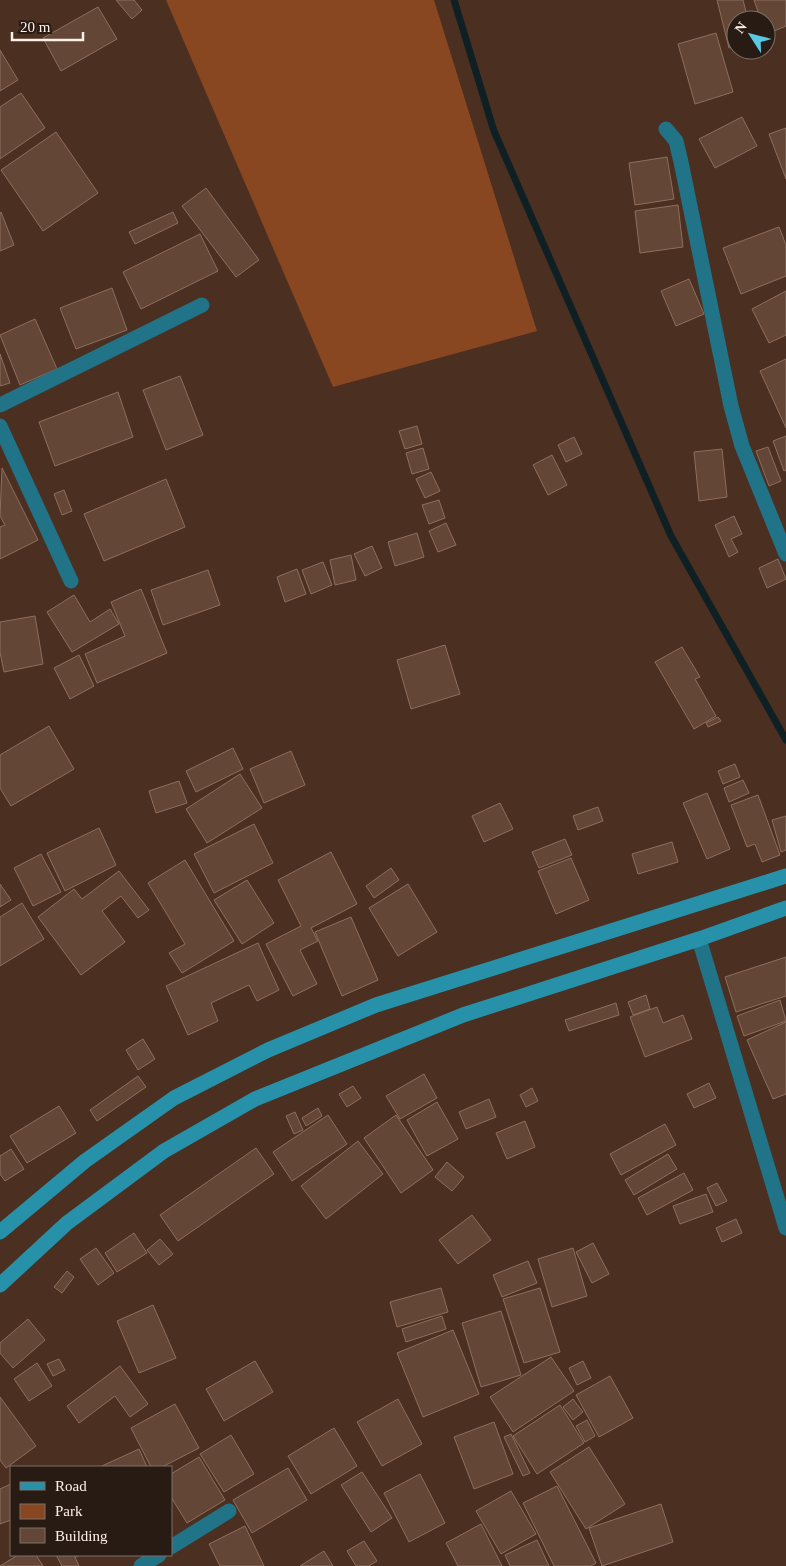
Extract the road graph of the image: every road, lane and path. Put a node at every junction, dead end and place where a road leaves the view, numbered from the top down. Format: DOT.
graph roads {
  1 [pos="666,129"];
  2 [pos="202,305"];
  3 [pos="0,405"];
  4 [pos="0,426"];
  5 [pos="786,554"];
  6 [pos="71,581"];
  7 [pos="786,876"];
  8 [pos="786,908"];
  9 [pos="699,939"];
  10 [pos="786,1228"];
  11 [pos="0,1232"];
  12 [pos="0,1285"];
  13 [pos="229,1511"];
  14 [pos="172,1546"];
  15 [pos="157,1556"];
  16 [pos="141,1566"];
  1 -- 5 [label="street"];
  2 -- 3 [label="street"];
  4 -- 6 [label="street"];
  7 -- 11 [label="main road"];
  8 -- 9 [label="main road"];
  9 -- 10 [label="street"];
  9 -- 12 [label="main road"];
  13 -- 14 [label="street"];
  15 -- 16 [label="street"];
}
